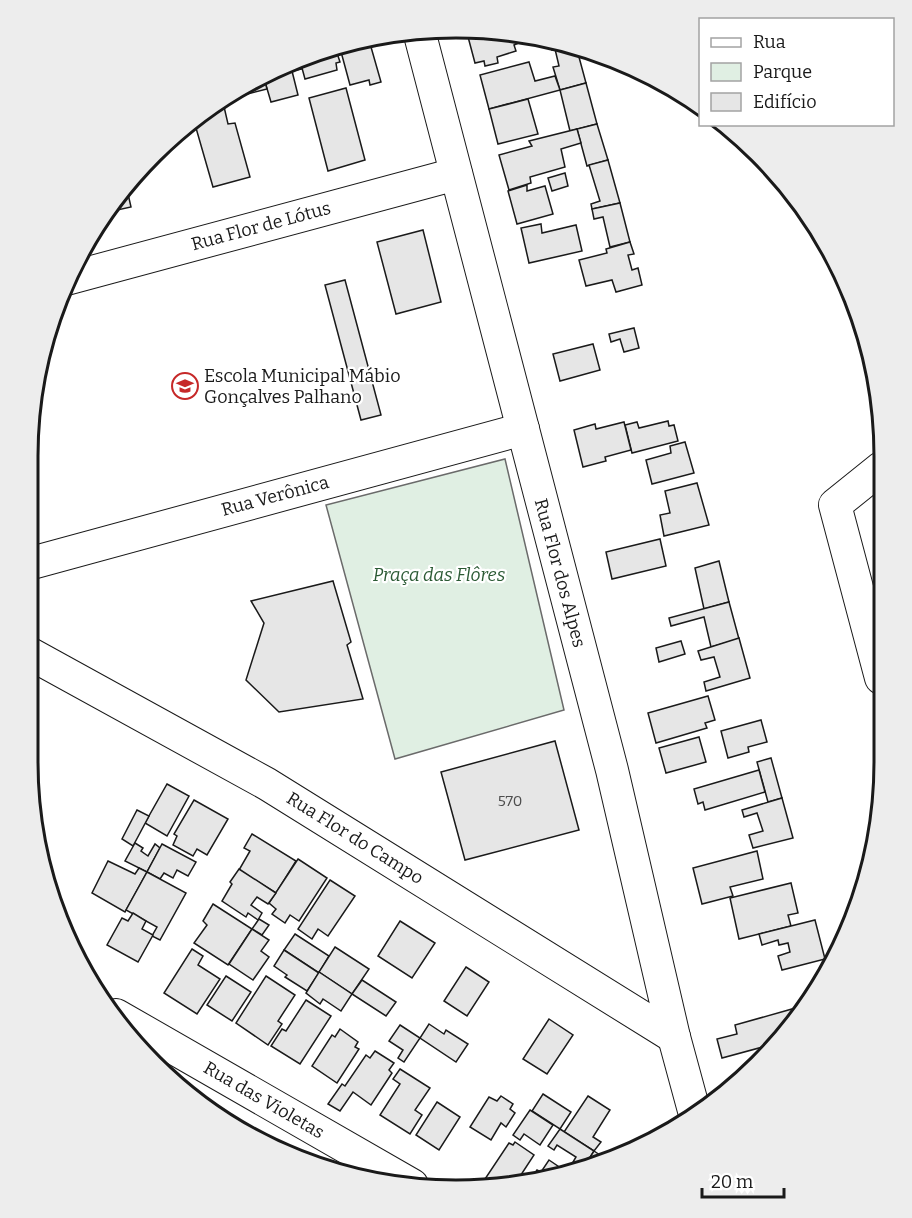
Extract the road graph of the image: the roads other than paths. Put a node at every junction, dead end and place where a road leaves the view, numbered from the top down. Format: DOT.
graph roads {
  1 [pos="420,39"];
  2 [pos="456,174"];
  3 [pos="79,276"];
  4 [pos="523,429"];
  5 [pos="874,474"];
  6 [pos="38,561"];
  7 [pos="874,652"];
  8 [pos="38,658"];
  9 [pos="128,1022"];
  10 [pos="674,1037"];
  11 [pos="693,1107"];
  12 [pos="397,1176"];
  1 -- 2 [label="street, Rua Flor dos Alpes"];
  2 -- 3 [label="street, Rua Flor de Lótus"];
  2 -- 4 [label="street, Rua Flor dos Alpes"];
  4 -- 6 [label="street, Rua Verônica"];
  4 -- 10 [label="street, Rua Flor dos Alpes"];
  5 -- 7 [label="street"];
  8 -- 10 [label="street, Rua Flor do Campo"];
  9 -- 12 [label="street, Rua das Violetas"];
  10 -- 11 [label="street, Rua Flor dos Alpes"];
}
